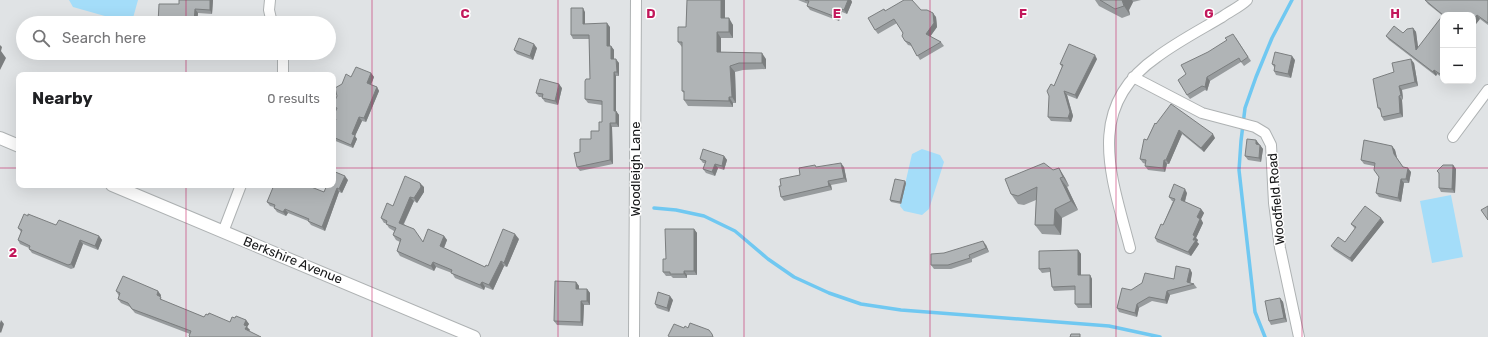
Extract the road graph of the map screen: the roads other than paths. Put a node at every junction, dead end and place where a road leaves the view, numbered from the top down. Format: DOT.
graph roads {
  1 [pos="270,0"];
  2 [pos="636,0"];
  3 [pos="1247,0"];
  4 [pos="270,16"];
  5 [pos="284,60"];
  6 [pos="283,72"];
  7 [pos="1133,77"];
  8 [pos="1488,90"];
  9 [pos="1453,137"];
  10 [pos="0,138"];
  11 [pos="16,145"];
  12 [pos="119,188"];
  13 [pos="240,188"];
  14 [pos="223,232"];
  15 [pos="1130,248"];
  16 [pos="474,337"];
  17 [pos="634,337"];
  18 [pos="1300,337"];
  1 -- 4 [label="street"];
  2 -- 17 [label="street, Woodleigh Lane"];
  3 -- 7 [label="street"];
  5 -- 6 [label="street"];
  7 -- 15 [label="street"];
  7 -- 18 [label="street, Woodfield Road"];
  8 -- 9 [label="street"];
  10 -- 11 [label="street"];
  12 -- 14 [label="street, Berkshire Avenue"];
  13 -- 14 [label="street"];
  14 -- 16 [label="street, Berkshire Avenue"];
}
